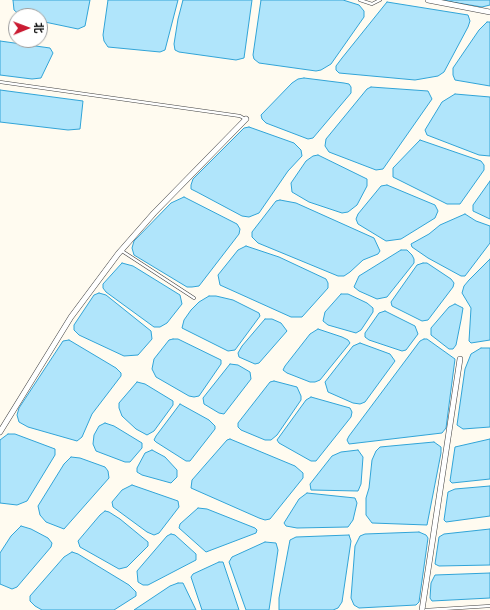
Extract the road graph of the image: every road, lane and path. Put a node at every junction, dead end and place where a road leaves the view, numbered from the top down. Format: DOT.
graph roads {
  1 [pos="360,0"];
  2 [pos="380,0"];
  3 [pos="428,0"];
  4 [pos="490,12"];
  5 [pos="0,82"];
  6 [pos="246,119"];
  7 [pos="121,251"];
  8 [pos="194,298"];
  9 [pos="460,359"];
  10 [pos="0,432"];
  11 [pos="490,606"];
  12 [pos="422,610"];
  13 [pos="426,610"];
  1 -- 2 [label="lane"];
  3 -- 4 [label="street"];
  5 -- 6 [label="lane"];
  6 -- 7 [label="street"];
  7 -- 8 [label="lane"];
  7 -- 10 [label="street"];
  9 -- 12 [label="street"];
  11 -- 13 [label="lane"];
}
